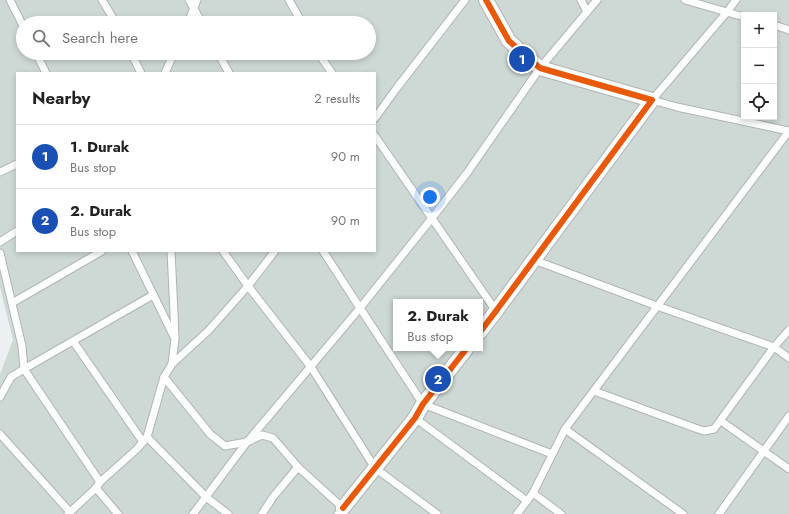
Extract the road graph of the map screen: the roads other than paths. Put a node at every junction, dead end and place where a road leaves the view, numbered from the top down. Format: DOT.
graph roads {
  1 [pos="10,0"];
  2 [pos="102,0"];
  3 [pos="189,0"];
  4 [pos="197,0"];
  5 [pos="289,0"];
  6 [pos="465,0"];
  7 [pos="486,0"];
  8 [pos="581,0"];
  9 [pos="596,0"];
  10 [pos="685,0"];
  11 [pos="736,0"];
  12 [pos="194,9"];
  13 [pos="587,12"];
  14 [pos="727,12"];
  15 [pos="18,16"];
  16 [pos="112,16"];
  17 [pos="191,16"];
  18 [pos="198,16"];
  19 [pos="298,16"];
  20 [pos="741,16"];
  21 [pos="777,26"];
  22 [pos="789,30"];
  23 [pos="40,60"];
  24 [pos="134,60"];
  25 [pos="171,60"];
  26 [pos="222,60"];
  27 [pos="323,60"];
  28 [pos="540,68"];
  29 [pos="46,72"];
  30 [pos="140,72"];
  31 [pos="165,72"];
  32 [pos="228,72"];
  33 [pos="331,72"];
  34 [pos="652,100"];
  35 [pos="376,117"];
  36 [pos="789,131"];
  37 [pos="376,137"];
  38 [pos="16,164"];
  39 [pos="0,172"];
  40 [pos="432,218"];
  41 [pos="16,232"];
  42 [pos="0,242"];
  43 [pos="0,252"];
  44 [pos="100,252"];
  45 [pos="132,252"];
  46 [pos="171,252"];
  47 [pos="224,252"];
  48 [pos="274,252"];
  49 [pos="324,252"];
  50 [pos="534,260"];
  51 [pos="248,286"];
  52 [pos="153,295"];
  53 [pos="12,303"];
  54 [pos="657,306"];
  55 [pos="360,308"];
  56 [pos="496,311"];
  57 [pos="483,328"];
  58 [pos="789,330"];
  59 [pos="175,339"];
  60 [pos="73,341"];
  61 [pos="774,347"];
  62 [pos="465,351"];
  63 [pos="789,358"];
  64 [pos="172,364"];
  65 [pos="311,367"];
  66 [pos="24,370"];
  67 [pos="164,377"];
  68 [pos="594,391"];
  69 [pos="0,397"];
  70 [pos="423,404"];
  71 [pos="789,416"];
  72 [pos="415,418"];
  73 [pos="720,421"];
  74 [pos="565,429"];
  75 [pos="0,434"];
  76 [pos="145,440"];
  77 [pos="247,442"];
  78 [pos="764,451"];
  79 [pos="552,454"];
  80 [pos="298,467"];
  81 [pos="375,468"];
  82 [pos="789,469"];
  83 [pos="98,485"];
  84 [pos="533,493"];
  85 [pos="206,497"];
  86 [pos="527,501"];
  87 [pos="341,511"];
  88 [pos="69,513"];
  89 [pos="118,514"];
  90 [pos="193,514"];
  91 [pos="228,514"];
  92 [pos="262,514"];
  93 [pos="438,514"];
  94 [pos="517,514"];
  95 [pos="562,514"];
  96 [pos="683,514"];
  97 [pos="719,514"];
  1 -- 15 [label="lane"];
  2 -- 16 [label="lane"];
  3 -- 12 [label="lane"];
  4 -- 12 [label="lane"];
  5 -- 19 [label="lane"];
  6 -- 35 [label="lane"];
  7 -- 28 [label="street"];
  8 -- 13 [label="lane"];
  9 -- 13 [label="lane"];
  10 -- 14 [label="lane"];
  11 -- 14 [label="lane"];
  12 -- 17 [label="lane"];
  12 -- 18 [label="lane"];
  13 -- 28 [label="lane"];
  14 -- 20 [label="lane"];
  14 -- 34 [label="lane"];
  21 -- 22 [label="lane"];
  23 -- 29 [label="lane"];
  24 -- 30 [label="lane"];
  25 -- 31 [label="lane"];
  26 -- 32 [label="lane"];
  27 -- 33 [label="lane"];
  28 -- 34 [label="street"];
  28 -- 40 [label="lane"];
  34 -- 36 [label="lane"];
  34 -- 50 [label="street"];
  36 -- 54 [label="lane"];
  37 -- 40 [label="lane"];
  38 -- 39 [label="lane"];
  40 -- 55 [label="lane"];
  40 -- 56 [label="lane"];
  41 -- 42 [label="lane"];
  43 -- 53 [label="lane"];
  44 -- 53 [label="lane"];
  45 -- 52 [label="lane"];
  46 -- 59 [label="lane"];
  47 -- 51 [label="lane"];
  48 -- 51 [label="lane"];
  49 -- 55 [label="lane"];
  50 -- 54 [label="lane"];
  50 -- 56 [label="street"];
  51 -- 64 [label="lane"];
  51 -- 65 [label="lane"];
  52 -- 59 [label="lane"];
  52 -- 60 [label="lane"];
  53 -- 66 [label="lane"];
  54 -- 61 [label="lane"];
  54 -- 68 [label="lane"];
  55 -- 65 [label="lane"];
  55 -- 70 [label="lane"];
  56 -- 57 [label="street"];
  58 -- 61 [label="lane"];
  59 -- 64 [label="lane"];
  60 -- 66 [label="lane"];
  60 -- 76 [label="lane"];
  61 -- 63 [label="lane"];
  61 -- 73 [label="lane"];
  62 -- 70 [label="street"];
  64 -- 67 [label="lane"];
  65 -- 77 [label="lane"];
  65 -- 81 [label="lane"];
  66 -- 69 [label="lane"];
  66 -- 83 [label="lane"];
  67 -- 76 [label="lane"];
  67 -- 77 [label="lane"];
  68 -- 73 [label="lane"];
  68 -- 74 [label="lane"];
  70 -- 72 [label="street"];
  70 -- 79 [label="lane"];
  71 -- 78 [label="lane"];
  72 -- 81 [label="street"];
  72 -- 86 [label="lane"];
  73 -- 78 [label="lane"];
  74 -- 79 [label="lane"];
  74 -- 96 [label="lane"];
  75 -- 88 [label="lane"];
  76 -- 83 [label="lane"];
  76 -- 85 [label="lane"];
  77 -- 80 [label="lane"];
  77 -- 85 [label="lane"];
  78 -- 82 [label="lane"];
  78 -- 97 [label="lane"];
  79 -- 84 [label="lane"];
  80 -- 87 [label="lane"];
  80 -- 92 [label="lane"];
  81 -- 87 [label="street"];
  81 -- 93 [label="lane"];
  83 -- 88 [label="lane"];
  83 -- 89 [label="lane"];
  84 -- 86 [label="lane"];
  84 -- 95 [label="lane"];
  85 -- 90 [label="lane"];
  85 -- 91 [label="lane"];
  86 -- 94 [label="lane"];
}
